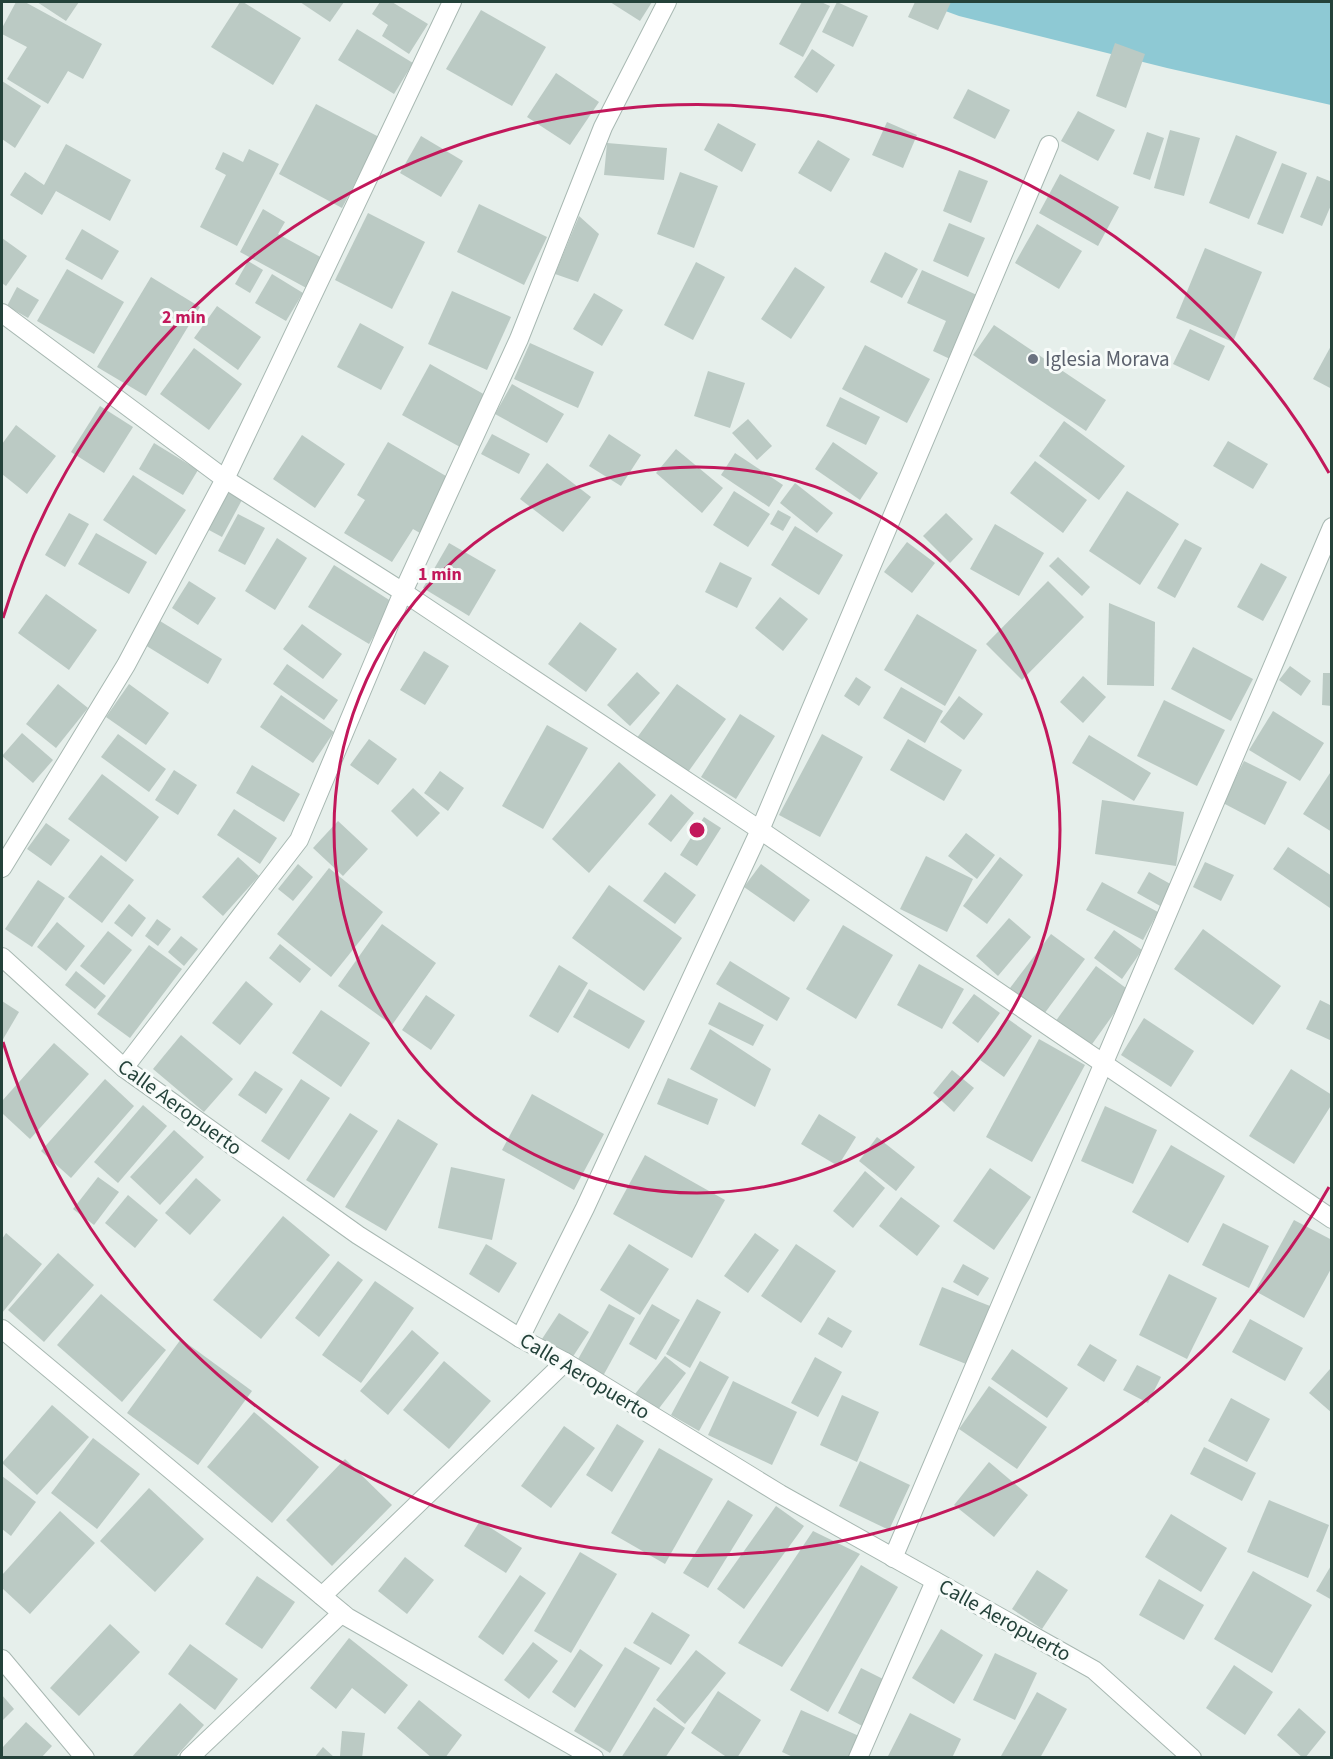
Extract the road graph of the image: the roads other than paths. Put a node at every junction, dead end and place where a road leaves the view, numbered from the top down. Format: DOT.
graph roads {
  1 [pos="452,2"];
  2 [pos="667,2"];
  3 [pos="1049,145"];
  4 [pos="2,313"];
  5 [pos="225,479"];
  6 [pos="1332,527"];
  7 [pos="403,592"];
  8 [pos="760,830"];
  9 [pos="2,868"];
  10 [pos="2,957"];
  11 [pos="1103,1064"];
  12 [pos="124,1068"];
  13 [pos="1332,1219"];
  14 [pos="2,1329"];
  15 [pos="520,1338"];
  16 [pos="565,1362"];
  17 [pos="893,1558"];
  18 [pos="935,1581"];
  19 [pos="322,1596"];
  20 [pos="342,1613"];
  21 [pos="2,1659"];
  22 [pos="85,1758"];
  23 [pos="189,1758"];
  24 [pos="594,1758"];
  25 [pos="858,1758"];
  26 [pos="1192,1758"];
  1 -- 5 [label="street"];
  2 -- 7 [label="street"];
  3 -- 8 [label="street"];
  4 -- 5 [label="street"];
  5 -- 7 [label="street"];
  5 -- 9 [label="street"];
  6 -- 11 [label="street"];
  7 -- 8 [label="street"];
  7 -- 12 [label="street"];
  8 -- 11 [label="street"];
  8 -- 15 [label="street"];
  10 -- 12 [label="street, Calle Aeropuerto"];
  11 -- 13 [label="street"];
  11 -- 17 [label="street"];
  12 -- 15 [label="street, Calle Aeropuerto"];
  14 -- 19 [label="street"];
  15 -- 16 [label="street, Calle Aeropuerto"];
  16 -- 17 [label="street, Calle Aeropuerto"];
  16 -- 19 [label="street"];
  17 -- 18 [label="street, Calle Aeropuerto"];
  18 -- 25 [label="street"];
  18 -- 26 [label="street, Calle Aeropuerto"];
  19 -- 20 [label="street"];
  20 -- 23 [label="street"];
  20 -- 24 [label="street"];
  21 -- 22 [label="street"];
}
